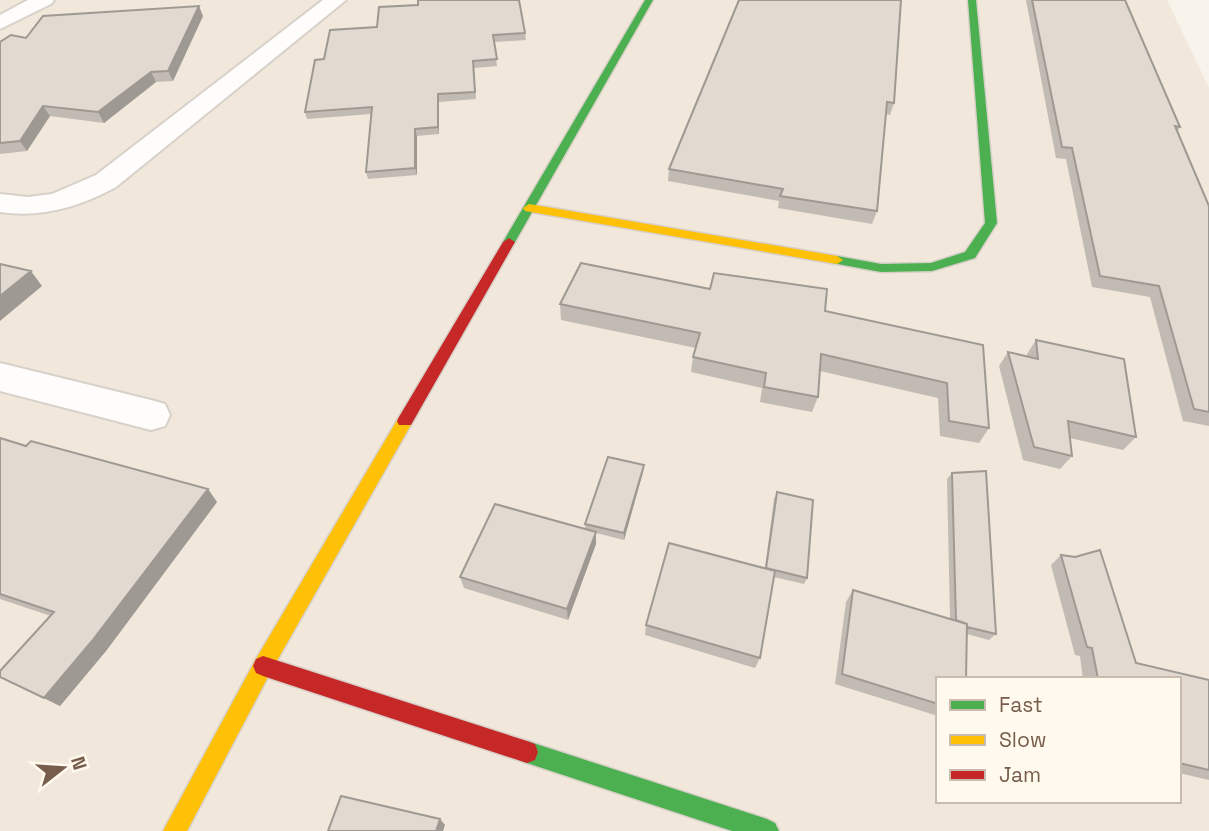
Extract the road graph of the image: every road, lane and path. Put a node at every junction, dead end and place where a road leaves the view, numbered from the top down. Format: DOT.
graph roads {
  1 [pos="44,0"];
  2 [pos="336,0"];
  3 [pos="649,0"];
  4 [pos="972,0"];
  5 [pos="0,23"];
  6 [pos="0,203"];
  7 [pos="529,208"];
  8 [pos="0,377"];
  9 [pos="151,415"];
  10 [pos="263,666"];
  11 [pos="175,831"];
  12 [pos="767,831"];
  1 -- 5 [label="street"];
  2 -- 6 [label="street"];
  3 -- 7 [label="street"];
  4 -- 7 [label="street"];
  7 -- 10 [label="street"];
  8 -- 9 [label="street"];
  10 -- 11 [label="street"];
  10 -- 12 [label="street"];
}
